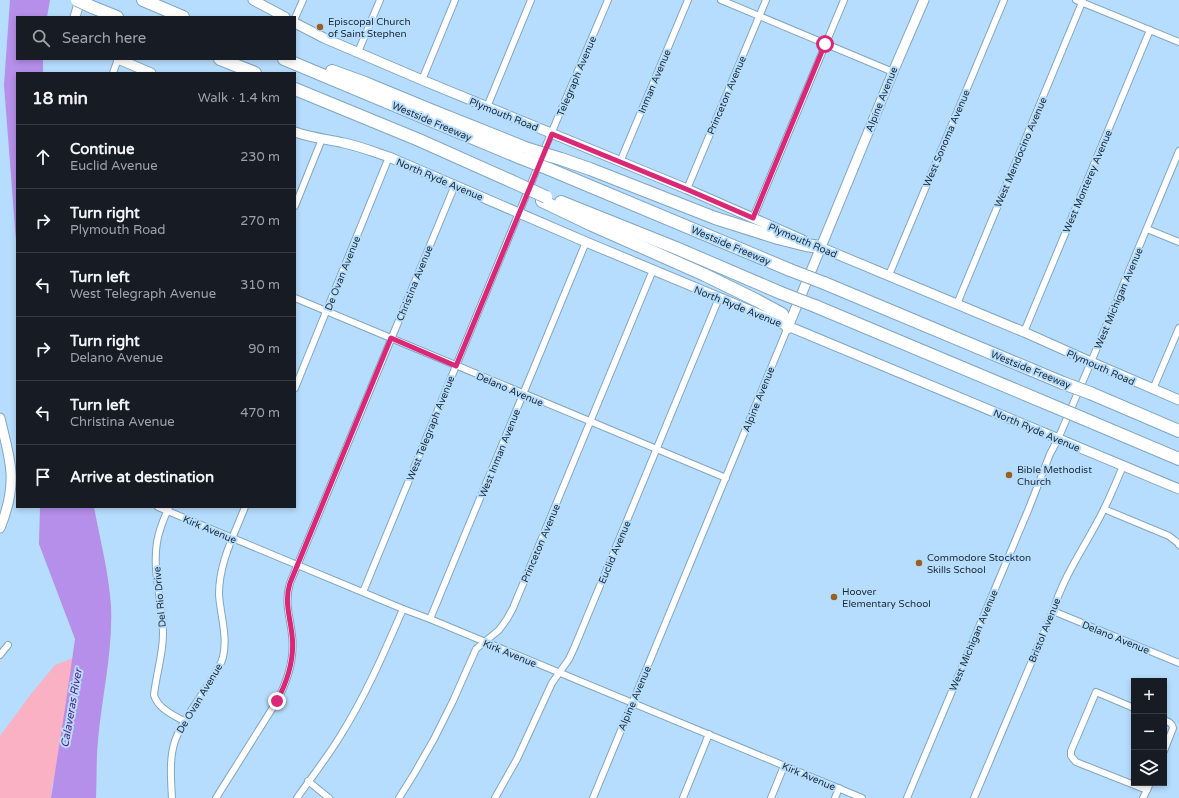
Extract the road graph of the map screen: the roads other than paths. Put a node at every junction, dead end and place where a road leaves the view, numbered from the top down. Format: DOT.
graph roads {
  1 [pos="78,0"];
  2 [pos="143,0"];
  3 [pos="253,0"];
  4 [pos="303,0"];
  5 [pos="380,0"];
  6 [pos="455,0"];
  7 [pos="531,0"];
  8 [pos="608,0"];
  9 [pos="688,0"];
  10 [pos="721,0"];
  11 [pos="766,0"];
  12 [pos="844,0"];
  13 [pos="924,0"];
  14 [pos="1004,0"];
  15 [pos="1081,1"];
  16 [pos="75,16"];
  17 [pos="114,16"];
  18 [pos="181,16"];
  19 [pos="283,16"];
  20 [pos="296,16"];
  21 [pos="759,16"];
  22 [pos="296,24"];
  23 [pos="1150,30"];
  24 [pos="1179,42"];
  25 [pos="825,44"];
  26 [pos="358,52"];
  27 [pos="296,58"];
  28 [pos="118,60"];
  29 [pos="120,60"];
  30 [pos="222,60"];
  31 [pos="287,60"];
  32 [pos="113,72"];
  33 [pos="149,72"];
  34 [pos="252,72"];
  35 [pos="893,72"];
  36 [pos="422,80"];
  37 [pos="296,89"];
  38 [pos="487,107"];
  39 [pos="296,132"];
  40 [pos="552,134"];
  41 [pos="322,139"];
  42 [pos="1179,151"];
  43 [pos="544,152"];
  44 [pos="524,153"];
  45 [pos="389,158"];
  46 [pos="620,162"];
  47 [pos="455,185"];
  48 [pos="686,189"];
  49 [pos="544,199"];
  50 [pos="296,204"];
  51 [pos="519,214"];
  52 [pos="753,218"];
  53 [pos="1147,229"];
  54 [pos="586,242"];
  55 [pos="1179,242"];
  56 [pos="820,247"];
  57 [pos="653,270"];
  58 [pos="889,275"];
  59 [pos="296,298"];
  60 [pos="720,298"];
  61 [pos="957,304"];
  62 [pos="327,312"];
  63 [pos="788,326"];
  64 [pos="1179,328"];
  65 [pos="1024,332"];
  66 [pos="391,338"];
  67 [pos="1091,362"];
  68 [pos="456,366"];
  69 [pos="296,386"];
  70 [pos="1153,389"];
  71 [pos="523,394"];
  72 [pos="1179,400"];
  73 [pos="0,418"];
  74 [pos="590,422"];
  75 [pos="1179,431"];
  76 [pos="1058,439"];
  77 [pos="656,450"];
  78 [pos="1179,458"];
  79 [pos="1123,466"];
  80 [pos="726,478"];
  81 [pos="1179,489"];
  82 [pos="245,508"];
  83 [pos="168,509"];
  84 [pos="1104,509"];
  85 [pos="0,528"];
  86 [pos="232,538"];
  87 [pos="1179,545"];
  88 [pos="297,565"];
  89 [pos="363,592"];
  90 [pos="403,609"];
  91 [pos="1053,611"];
  92 [pos="430,620"];
  93 [pos="484,642"];
  94 [pos="8,645"];
  95 [pos="0,655"];
  96 [pos="1179,663"];
  97 [pos="559,673"];
  98 [pos="632,703"];
  99 [pos="1131,707"];
  100 [pos="1167,721"];
  101 [pos="185,722"];
  102 [pos="709,734"];
  103 [pos="1167,743"];
  104 [pos="784,766"];
  105 [pos="308,782"];
  106 [pos="1149,786"];
  107 [pos="839,788"];
  108 [pos="1147,790"];
  109 [pos="172,798"];
  110 [pos="216,798"];
  111 [pos="297,798"];
  112 [pos="329,798"];
  113 [pos="399,798"];
  114 [pos="496,798"];
  115 [pos="593,798"];
  116 [pos="683,798"];
  117 [pos="771,798"];
  118 [pos="834,798"];
  119 [pos="862,798"];
  120 [pos="907,798"];
  121 [pos="974,798"];
  122 [pos="1143,798"];
  1 -- 16 [label="street"];
  1 -- 17 [label="highway, bridge"];
  2 -- 18 [label="highway"];
  3 -- 19 [label="street"];
  4 -- 20 [label="street"];
  5 -- 26 [label="street"];
  6 -- 36 [label="street"];
  7 -- 38 [label="street"];
  8 -- 40 [label="street, Telegraph Avenue"];
  9 -- 46 [label="street, Inman Avenue"];
  10 -- 21 [label="street"];
  11 -- 21 [label="street, Princeton Avenue"];
  12 -- 25 [label="street"];
  13 -- 35 [label="street, Alpine Avenue"];
  14 -- 58 [label="street, West Sonoma Avenue"];
  15 -- 23 [label="street"];
  15 -- 61 [label="street, West Mendocino Avenue"];
  21 -- 25 [label="street"];
  21 -- 48 [label="street, Princeton Avenue"];
  22 -- 26 [label="street, Plymouth Road"];
  23 -- 24 [label="street"];
  23 -- 65 [label="street, West Monterey Avenue"];
  25 -- 35 [label="street"];
  25 -- 52 [label="street"];
  26 -- 36 [label="street, Plymouth Road"];
  27 -- 44 [label="highway"];
  28 -- 32 [label="street"];
  29 -- 33 [label="street"];
  30 -- 34 [label="highway"];
  31 -- 44 [label="highway, Westside Freeway"];
  35 -- 56 [label="street, Alpine Avenue"];
  36 -- 38 [label="street, Plymouth Road"];
  37 -- 49 [label="highway"];
  38 -- 40 [label="street, Plymouth Road"];
  39 -- 41 [label="street, North Ryde Avenue"];
  40 -- 43 [label="street, Telegraph Avenue"];
  40 -- 46 [label="street, Plymouth Road"];
  41 -- 45 [label="street, North Ryde Avenue"];
  41 -- 50 [label="street"];
  42 -- 53 [label="street, West Michigan Avenue"];
  43 -- 51 [label="street, West Telegraph Avenue"];
  44 -- 56 [label="highway, bridge"];
  44 -- 75 [label="highway, Westside Freeway, bridge"];
  45 -- 47 [label="street, North Ryde Avenue"];
  45 -- 62 [label="street, De Ovan Avenue"];
  46 -- 48 [label="street, Plymouth Road"];
  47 -- 51 [label="street, North Ryde Avenue"];
  47 -- 66 [label="street, Christina Avenue"];
  48 -- 52 [label="street, Plymouth Road"];
  49 -- 63 [label="highway"];
  49 -- 78 [label="highway, bridge"];
  51 -- 54 [label="street, North Ryde Avenue"];
  51 -- 68 [label="street, West Telegraph Avenue"];
  52 -- 56 [label="street, Plymouth Road"];
  53 -- 55 [label="street"];
  53 -- 67 [label="street, West Michigan Avenue"];
  54 -- 57 [label="street, North Ryde Avenue"];
  54 -- 71 [label="street, West Inman Avenue"];
  56 -- 58 [label="street, Plymouth Road"];
  56 -- 63 [label="street, Alpine Avenue"];
  57 -- 60 [label="street, North Ryde Avenue"];
  57 -- 74 [label="street, Princeton Avenue"];
  58 -- 61 [label="street, Plymouth Road"];
  59 -- 62 [label="street, Delano Avenue"];
  60 -- 63 [label="street, North Ryde Avenue"];
  60 -- 77 [label="street, Euclid Avenue"];
  61 -- 65 [label="street, Plymouth Road"];
  62 -- 66 [label="street, Delano Avenue"];
  62 -- 69 [label="street, De Ovan Avenue"];
  63 -- 76 [label="street, North Ryde Avenue"];
  63 -- 80 [label="street, Alpine Avenue"];
  64 -- 70 [label="street"];
  65 -- 67 [label="street, Plymouth Road"];
  66 -- 68 [label="street, Delano Avenue"];
  66 -- 88 [label="street, Christina Avenue"];
  67 -- 70 [label="street, Plymouth Road"];
  67 -- 76 [label="street, West Michigan Avenue"];
  68 -- 71 [label="street, Delano Avenue"];
  68 -- 89 [label="street, West Telegraph Avenue"];
  70 -- 72 [label="street, Plymouth Road"];
  71 -- 74 [label="street, Delano Avenue"];
  71 -- 92 [label="street, West Inman Avenue"];
  73 -- 85 [label="street"];
  74 -- 77 [label="street, Delano Avenue"];
  74 -- 93 [label="street, Princeton Avenue"];
  76 -- 79 [label="street, North Ryde Avenue"];
  76 -- 120 [label="street, West Michigan Avenue"];
  77 -- 80 [label="street, Delano Avenue"];
  77 -- 97 [label="street, Euclid Avenue"];
  79 -- 81 [label="street, North Ryde Avenue"];
  79 -- 84 [label="street, Bristol Avenue"];
  80 -- 98 [label="street, Alpine Avenue"];
  82 -- 86 [label="street, De Ovan Avenue"];
  83 -- 86 [label="street, Kirk Avenue"];
  83 -- 101 [label="street, Del Rio Drive"];
  84 -- 87 [label="street"];
  84 -- 91 [label="street, Bristol Avenue"];
  86 -- 88 [label="street, Kirk Avenue"];
  86 -- 101 [label="street, De Ovan Avenue"];
  88 -- 89 [label="street, Kirk Avenue"];
  88 -- 110 [label="street, Christina Avenue"];
  89 -- 90 [label="street, Kirk Avenue"];
  90 -- 92 [label="street, Kirk Avenue"];
  90 -- 105 [label="street"];
  91 -- 96 [label="street, Delano Avenue"];
  91 -- 121 [label="street, Bristol Avenue"];
  92 -- 93 [label="street, Kirk Avenue"];
  93 -- 97 [label="street, Kirk Avenue"];
  93 -- 113 [label="street, Princeton Avenue"];
  94 -- 95 [label="street"];
  97 -- 98 [label="street, Kirk Avenue"];
  97 -- 114 [label="street, Euclid Avenue"];
  98 -- 102 [label="street, Kirk Avenue"];
  98 -- 115 [label="street, Alpine Avenue"];
  99 -- 108 [label="street"];
  100 -- 103 [label="street"];
  101 -- 109 [label="street, De Ovan Avenue"];
  102 -- 104 [label="street, Kirk Avenue"];
  102 -- 116 [label="street"];
  104 -- 107 [label="street, Kirk Avenue"];
  104 -- 117 [label="street"];
  105 -- 111 [label="street"];
  105 -- 112 [label="street"];
  106 -- 108 [label="street"];
  107 -- 118 [label="street"];
  107 -- 119 [label="street, Kirk Avenue"];
  108 -- 122 [label="street"];
}
